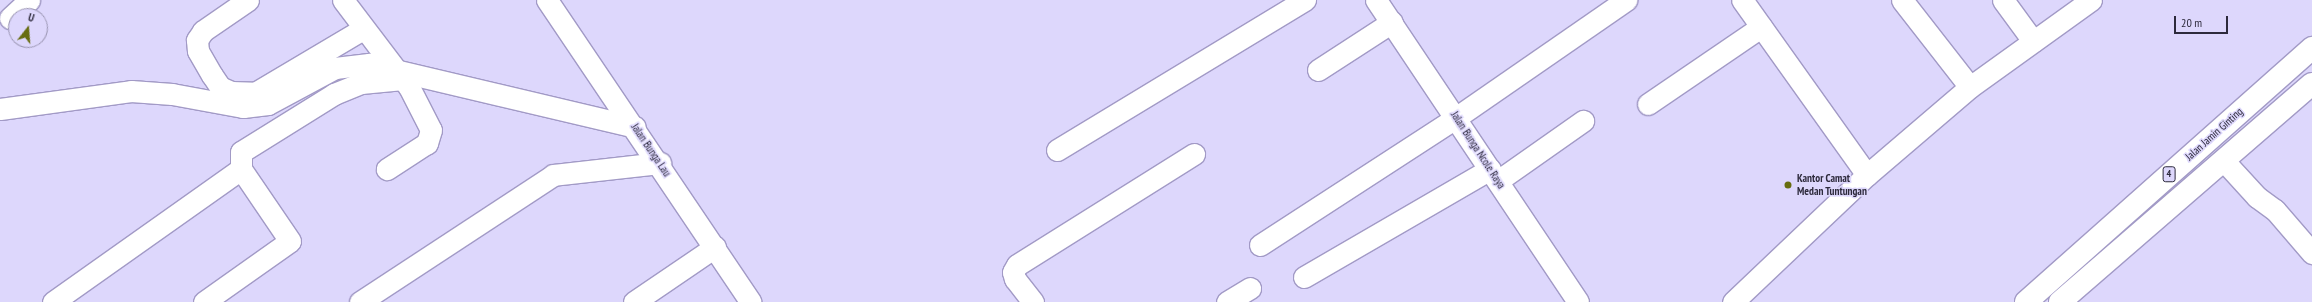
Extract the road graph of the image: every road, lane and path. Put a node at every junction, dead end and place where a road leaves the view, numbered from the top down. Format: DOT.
graph roads {
  1 [pos="29,0"];
  2 [pos="248,0"];
  3 [pos="343,0"];
  4 [pos="547,0"];
  5 [pos="1305,0"];
  6 [pos="1376,0"];
  7 [pos="1626,0"];
  8 [pos="1742,0"];
  9 [pos="1902,0"];
  10 [pos="2003,0"];
  11 [pos="2090,0"];
  12 [pos="21,8"];
  13 [pos="1392,22"];
  14 [pos="1761,27"];
  15 [pos="363,29"];
  16 [pos="2033,41"];
  17 [pos="2312,48"];
  18 [pos="1318,70"];
  19 [pos="398,74"];
  20 [pos="2312,84"];
  21 [pos="1970,87"];
  22 [pos="1648,104"];
  23 [pos="1,110"];
  24 [pos="1457,117"];
  25 [pos="1583,121"];
  26 [pos="635,127"];
  27 [pos="1057,150"];
  28 [pos="1194,154"];
  29 [pos="2224,161"];
  30 [pos="660,163"];
  31 [pos="241,169"];
  32 [pos="386,169"];
  33 [pos="1494,174"];
  34 [pos="1867,175"];
  35 [pos="1260,245"];
  36 [pos="715,247"];
  37 [pos="2312,253"];
  38 [pos="1304,276"];
  39 [pos="1250,288"];
  40 [pos="53,302"];
  41 [pos="204,302"];
  42 [pos="360,302"];
  43 [pos="634,302"];
  44 [pos="751,302"];
  45 [pos="1033,302"];
  46 [pos="1227,302"];
  47 [pos="1578,302"];
  48 [pos="1733,302"];
  49 [pos="2026,302"];
  50 [pos="2060,302"];
  1 -- 12 [label="street"];
  2 -- 15 [label="street"];
  3 -- 15 [label="street"];
  4 -- 26 [label="street, Jalan Bunga Lau"];
  5 -- 27 [label="street"];
  6 -- 13 [label="street, Jalan Bunga Ncole Raya"];
  7 -- 24 [label="street"];
  8 -- 14 [label="street"];
  9 -- 21 [label="street"];
  10 -- 16 [label="street"];
  11 -- 16 [label="street"];
  13 -- 18 [label="street"];
  13 -- 24 [label="street, Jalan Bunga Ncole Raya"];
  14 -- 22 [label="street"];
  14 -- 34 [label="street"];
  15 -- 19 [label="street"];
  16 -- 21 [label="street"];
  17 -- 49 [label="highway, Jalan Jamin Ginting / 4"];
  19 -- 23 [label="street"];
  19 -- 26 [label="street"];
  19 -- 31 [label="street"];
  19 -- 32 [label="street"];
  20 -- 29 [label="highway, 4"];
  21 -- 34 [label="street"];
  24 -- 33 [label="street, Jalan Bunga Ncole Raya"];
  24 -- 35 [label="street"];
  25 -- 33 [label="street"];
  26 -- 30 [label="street, Jalan Bunga Lau"];
  28 -- 45 [label="street"];
  29 -- 37 [label="street"];
  29 -- 50 [label="highway, 4"];
  30 -- 36 [label="street, Jalan Bunga Lau"];
  30 -- 42 [label="street"];
  31 -- 40 [label="street"];
  31 -- 41 [label="street"];
  33 -- 38 [label="street"];
  33 -- 47 [label="street, Jalan Bunga Ncole Raya"];
  34 -- 48 [label="street"];
  36 -- 43 [label="street"];
  36 -- 44 [label="street, Jalan Bunga Lau"];
  39 -- 46 [label="street"];
}
